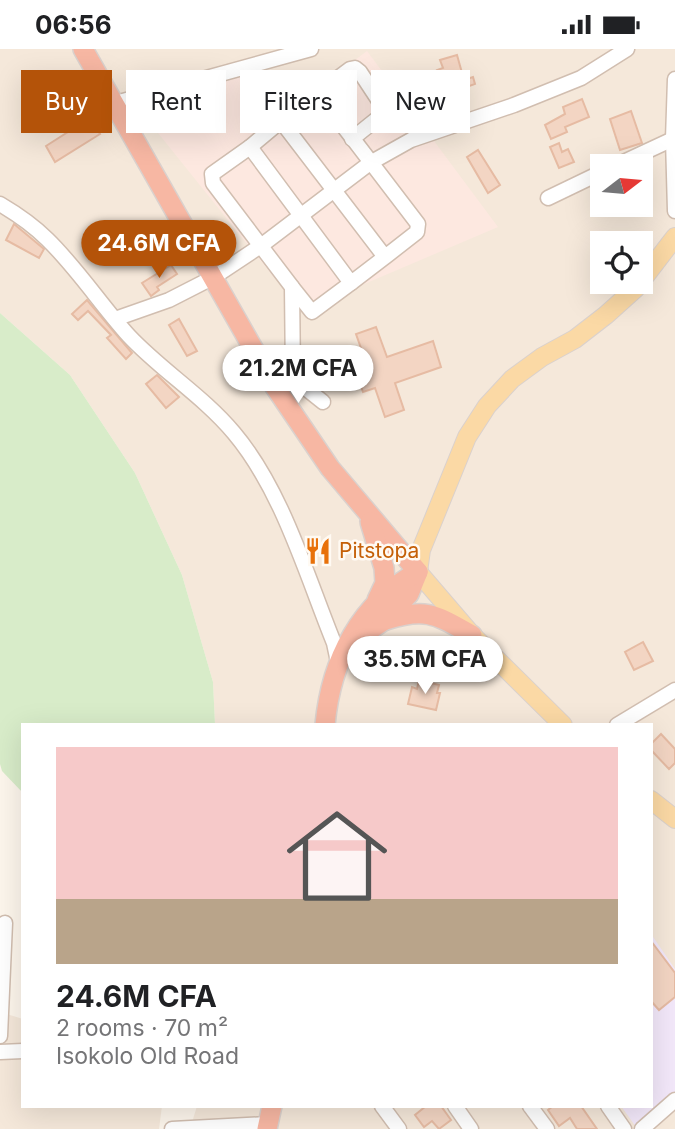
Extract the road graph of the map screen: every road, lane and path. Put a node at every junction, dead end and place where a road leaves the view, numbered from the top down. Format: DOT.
graph roads {
  1 [pos="83,49"];
  2 [pos="310,49"];
  3 [pos="627,49"];
  4 [pos="349,70"];
  5 [pos="675,79"];
  6 [pos="113,104"];
  7 [pos="267,133"];
  8 [pos="290,133"];
  9 [pos="348,133"];
  10 [pos="352,139"];
  11 [pos="673,139"];
  12 [pos="250,147"];
  13 [pos="641,154"];
  14 [pos="370,163"];
  15 [pos="590,178"];
  16 [pos="334,189"];
  17 [pos="548,198"];
  18 [pos="0,204"];
  19 [pos="675,211"];
  20 [pos="301,214"];
  21 [pos="675,237"];
  22 [pos="262,246"];
  23 [pos="384,257"];
  24 [pos="214,277"];
  25 [pos="351,283"];
  26 [pos="292,287"];
  27 [pos="115,319"];
  28 [pos="284,383"];
  29 [pos="323,402"];
  30 [pos="368,514"];
  31 [pos="418,572"];
  32 [pos="377,616"];
  33 [pos="472,635"];
  34 [pos="338,662"];
  35 [pos="675,690"];
  36 [pos="325,723"];
  37 [pos="562,723"];
  38 [pos="620,723"];
  39 [pos="653,802"];
  40 [pos="675,819"];
  41 [pos="5,923"];
  42 [pos="0,1036"];
  43 [pos="21,1051"];
  44 [pos="0,1052"];
  45 [pos="675,1100"];
  46 [pos="383,1108"];
  47 [pos="456,1108"];
  48 [pos="531,1108"];
  49 [pos="609,1108"];
  50 [pos="269,1120"];
  51 [pos="172,1129"];
  52 [pos="399,1129"];
  53 [pos="471,1129"];
  54 [pos="547,1129"];
  55 [pos="624,1129"];
  56 [pos="642,1129"];
  1 -- 6 [label="highway"];
  2 -- 6 [label="street"];
  3 -- 14 [label="street"];
  4 -- 10 [label="street"];
  5 -- 11 [label="street"];
  6 -- 24 [label="highway"];
  7 -- 12 [label="street"];
  8 -- 16 [label="street"];
  9 -- 10 [label="street"];
  10 -- 14 [label="street"];
  11 -- 13 [label="street"];
  11 -- 19 [label="street"];
  12 -- 20 [label="street"];
  12 -- 22 [label="street"];
  14 -- 16 [label="street"];
  14 -- 23 [label="street"];
  15 -- 17 [label="street"];
  16 -- 20 [label="street"];
  16 -- 23 [label="street"];
  18 -- 27 [label="street"];
  20 -- 22 [label="street"];
  20 -- 25 [label="street"];
  21 -- 31 [label="main road"];
  22 -- 24 [label="street"];
  22 -- 26 [label="street"];
  23 -- 25 [label="street"];
  24 -- 27 [label="street"];
  24 -- 28 [label="highway"];
  25 -- 26 [label="street"];
  26 -- 28 [label="street"];
  27 -- 34 [label="street"];
  28 -- 29 [label="street"];
  28 -- 30 [label="highway"];
  30 -- 31 [label="highway"];
  30 -- 32 [label="highway"];
  31 -- 32 [label="highway"];
  31 -- 33 [label="main road"];
  32 -- 33 [label="highway"];
  32 -- 34 [label="highway"];
  33 -- 37 [label="main road"];
  34 -- 36 [label="highway"];
  35 -- 38 [label="street"];
  39 -- 40 [label="main road"];
  41 -- 42 [label="street"];
  43 -- 44 [label="street"];
  45 -- 56 [label="street"];
  46 -- 52 [label="street"];
  47 -- 53 [label="street"];
  48 -- 54 [label="street"];
  49 -- 55 [label="street"];
  50 -- 51 [label="street"];
}
